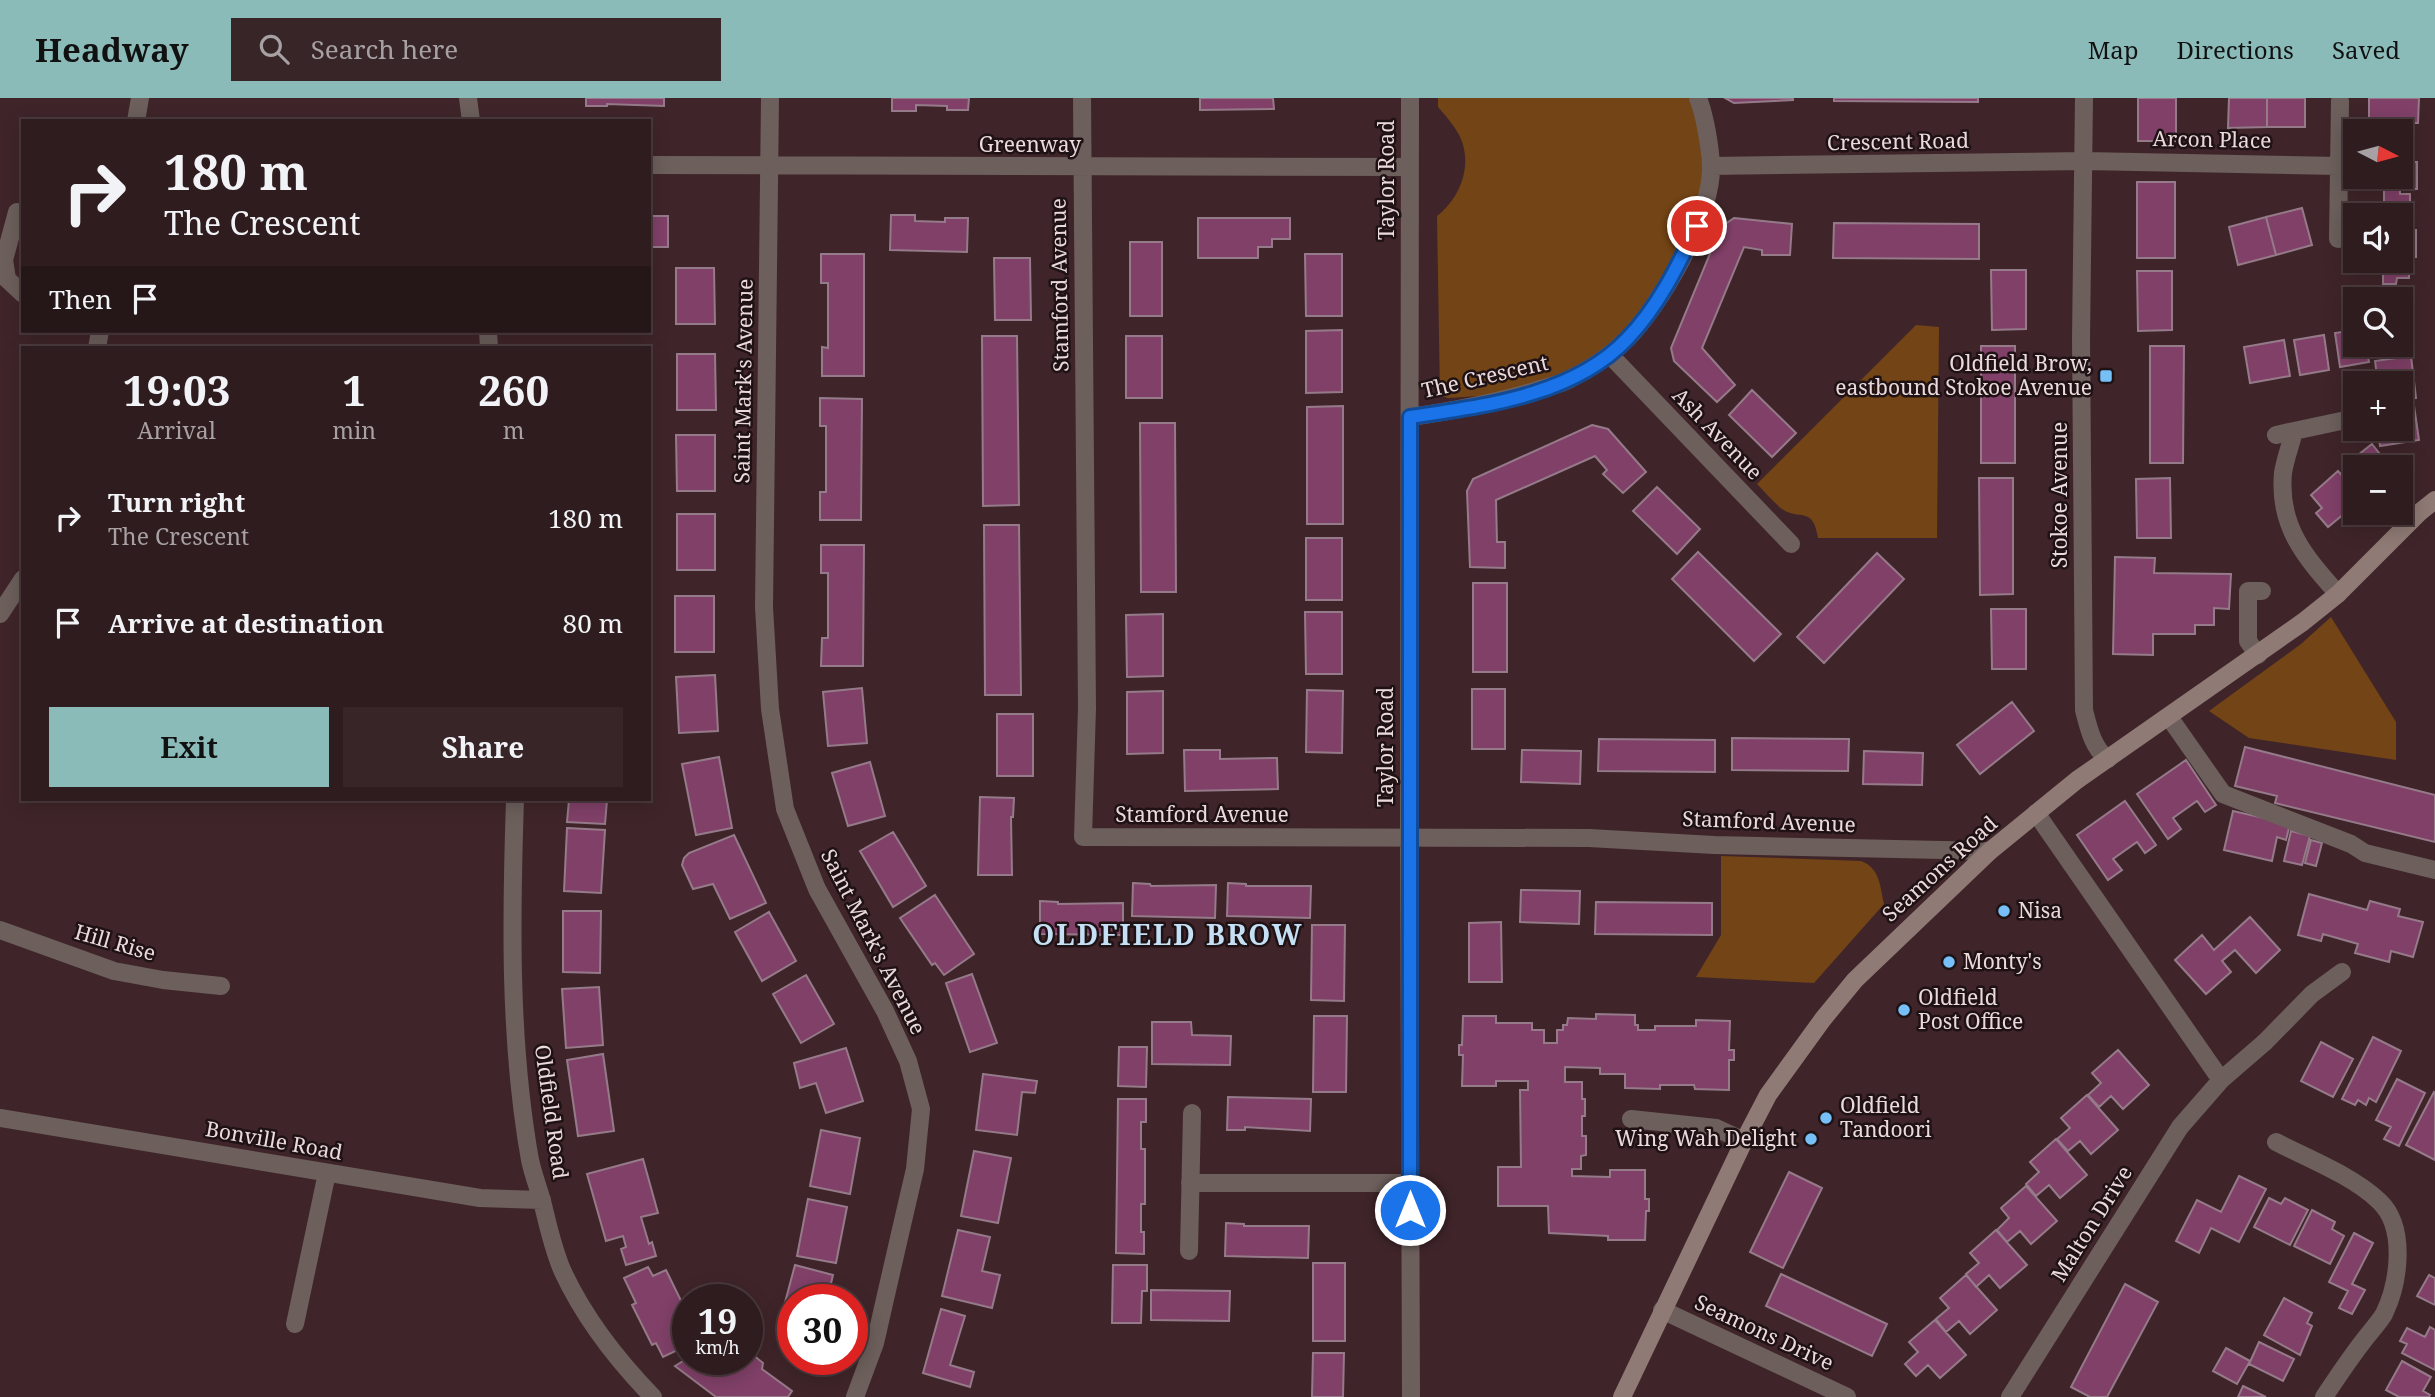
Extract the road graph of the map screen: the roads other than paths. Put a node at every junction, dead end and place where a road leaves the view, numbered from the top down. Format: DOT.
graph roads {
  1 [pos="140,98"];
  2 [pos="468,98"];
  3 [pos="770,98"];
  4 [pos="1082,98"];
  5 [pos="1410,98"];
  6 [pos="1698,98"];
  7 [pos="2084,98"];
  8 [pos="2340,101"];
  9 [pos="136,119"];
  10 [pos="471,119"];
  11 [pos="2085,161"];
  12 [pos="651,165"];
  13 [pos="770,166"];
  14 [pos="1711,166"];
  15 [pos="2339,166"];
  16 [pos="1410,167"];
  17 [pos="1082,168"];
  18 [pos="17,212"];
  19 [pos="2338,239"];
  20 [pos="21,292"];
  21 [pos="1609,355"];
  22 [pos="1410,417"];
  23 [pos="2341,421"];
  24 [pos="2294,430"];
  25 [pos="2276,435"];
  26 [pos="2435,500"];
  27 [pos="1791,544"];
  28 [pos="21,582"];
  29 [pos="2262,591"];
  30 [pos="2338,594"];
  31 [pos="0,614"];
  32 [pos="2258,655"];
  33 [pos="2169,717"];
  34 [pos="2108,759"];
  35 [pos="515,801"];
  36 [pos="2036,813"];
  37 [pos="1409,839"];
  38 [pos="1990,850"];
  39 [pos="2435,870"];
  40 [pos="0,930"];
  41 [pos="2342,972"];
  42 [pos="221,986"];
  43 [pos="2221,1080"];
  44 [pos="1192,1113"];
  45 [pos="0,1118"];
  46 [pos="1632,1119"];
  47 [pos="1744,1141"];
  48 [pos="2276,1142"];
  49 [pos="327,1173"];
  50 [pos="1190,1182"];
  51 [pos="1410,1183"];
  52 [pos="542,1200"];
  53 [pos="1189,1251"];
  54 [pos="1662,1310"];
  55 [pos="295,1324"];
  56 [pos="653,1397"];
  57 [pos="855,1397"];
  58 [pos="1411,1397"];
  59 [pos="1622,1397"];
  60 [pos="1847,1397"];
  61 [pos="2010,1397"];
  62 [pos="2324,1397"];
  1 -- 9 [label="street"];
  2 -- 10 [label="street"];
  3 -- 13 [label="street, Saint Mark's Avenue"];
  4 -- 17 [label="street"];
  5 -- 16 [label="street, Taylor Road"];
  6 -- 14 [label="street, The Crescent"];
  7 -- 11 [label="street, Stokoe Avenue"];
  8 -- 15 [label="street"];
  11 -- 14 [label="street, Crescent Road"];
  11 -- 15 [label="street, Arcon Place"];
  11 -- 34 [label="street, Stokoe Avenue"];
  12 -- 13 [label="street, Greenway"];
  13 -- 17 [label="street, Greenway"];
  13 -- 57 [label="street, Saint Mark's Avenue"];
  14 -- 21 [label="street, The Crescent"];
  15 -- 19 [label="street"];
  16 -- 17 [label="street, Greenway"];
  16 -- 22 [label="street, Taylor Road"];
  17 -- 37 [label="street, Stamford Avenue"];
  18 -- 20 [label="street"];
  21 -- 22 [label="street, The Crescent"];
  21 -- 27 [label="street, Ash Avenue"];
  22 -- 37 [label="street, Taylor Road"];
  23 -- 24 [label="street"];
  24 -- 25 [label="street"];
  24 -- 30 [label="street"];
  26 -- 30 [label="street, Seamons Road"];
  28 -- 31 [label="street"];
  29 -- 32 [label="street"];
  30 -- 32 [label="street, Seamons Road"];
  32 -- 33 [label="street, Seamons Road"];
  33 -- 34 [label="street, Seamons Road"];
  33 -- 39 [label="street"];
  34 -- 36 [label="street, Seamons Road"];
  35 -- 52 [label="street, Oldfield Road"];
  36 -- 38 [label="street, Seamons Road"];
  36 -- 43 [label="street"];
  37 -- 38 [label="street, Stamford Avenue"];
  37 -- 51 [label="street, Taylor Road"];
  38 -- 47 [label="street, Seamons Road"];
  40 -- 42 [label="street, Hill Rise"];
  41 -- 43 [label="street, Malton Drive"];
  43 -- 61 [label="street, Malton Drive"];
  44 -- 50 [label="street"];
  45 -- 49 [label="street, Bonville Road"];
  46 -- 47 [label="street"];
  47 -- 54 [label="street, Seamons Road"];
  48 -- 62 [label="street"];
  49 -- 52 [label="street, Bonville Road"];
  49 -- 55 [label="street"];
  50 -- 51 [label="street"];
  50 -- 53 [label="street"];
  51 -- 58 [label="street, Taylor Road"];
  52 -- 56 [label="street, Oldfield Road"];
  54 -- 59 [label="street, Seamons Road"];
  54 -- 60 [label="street, Seamons Drive"];
}
